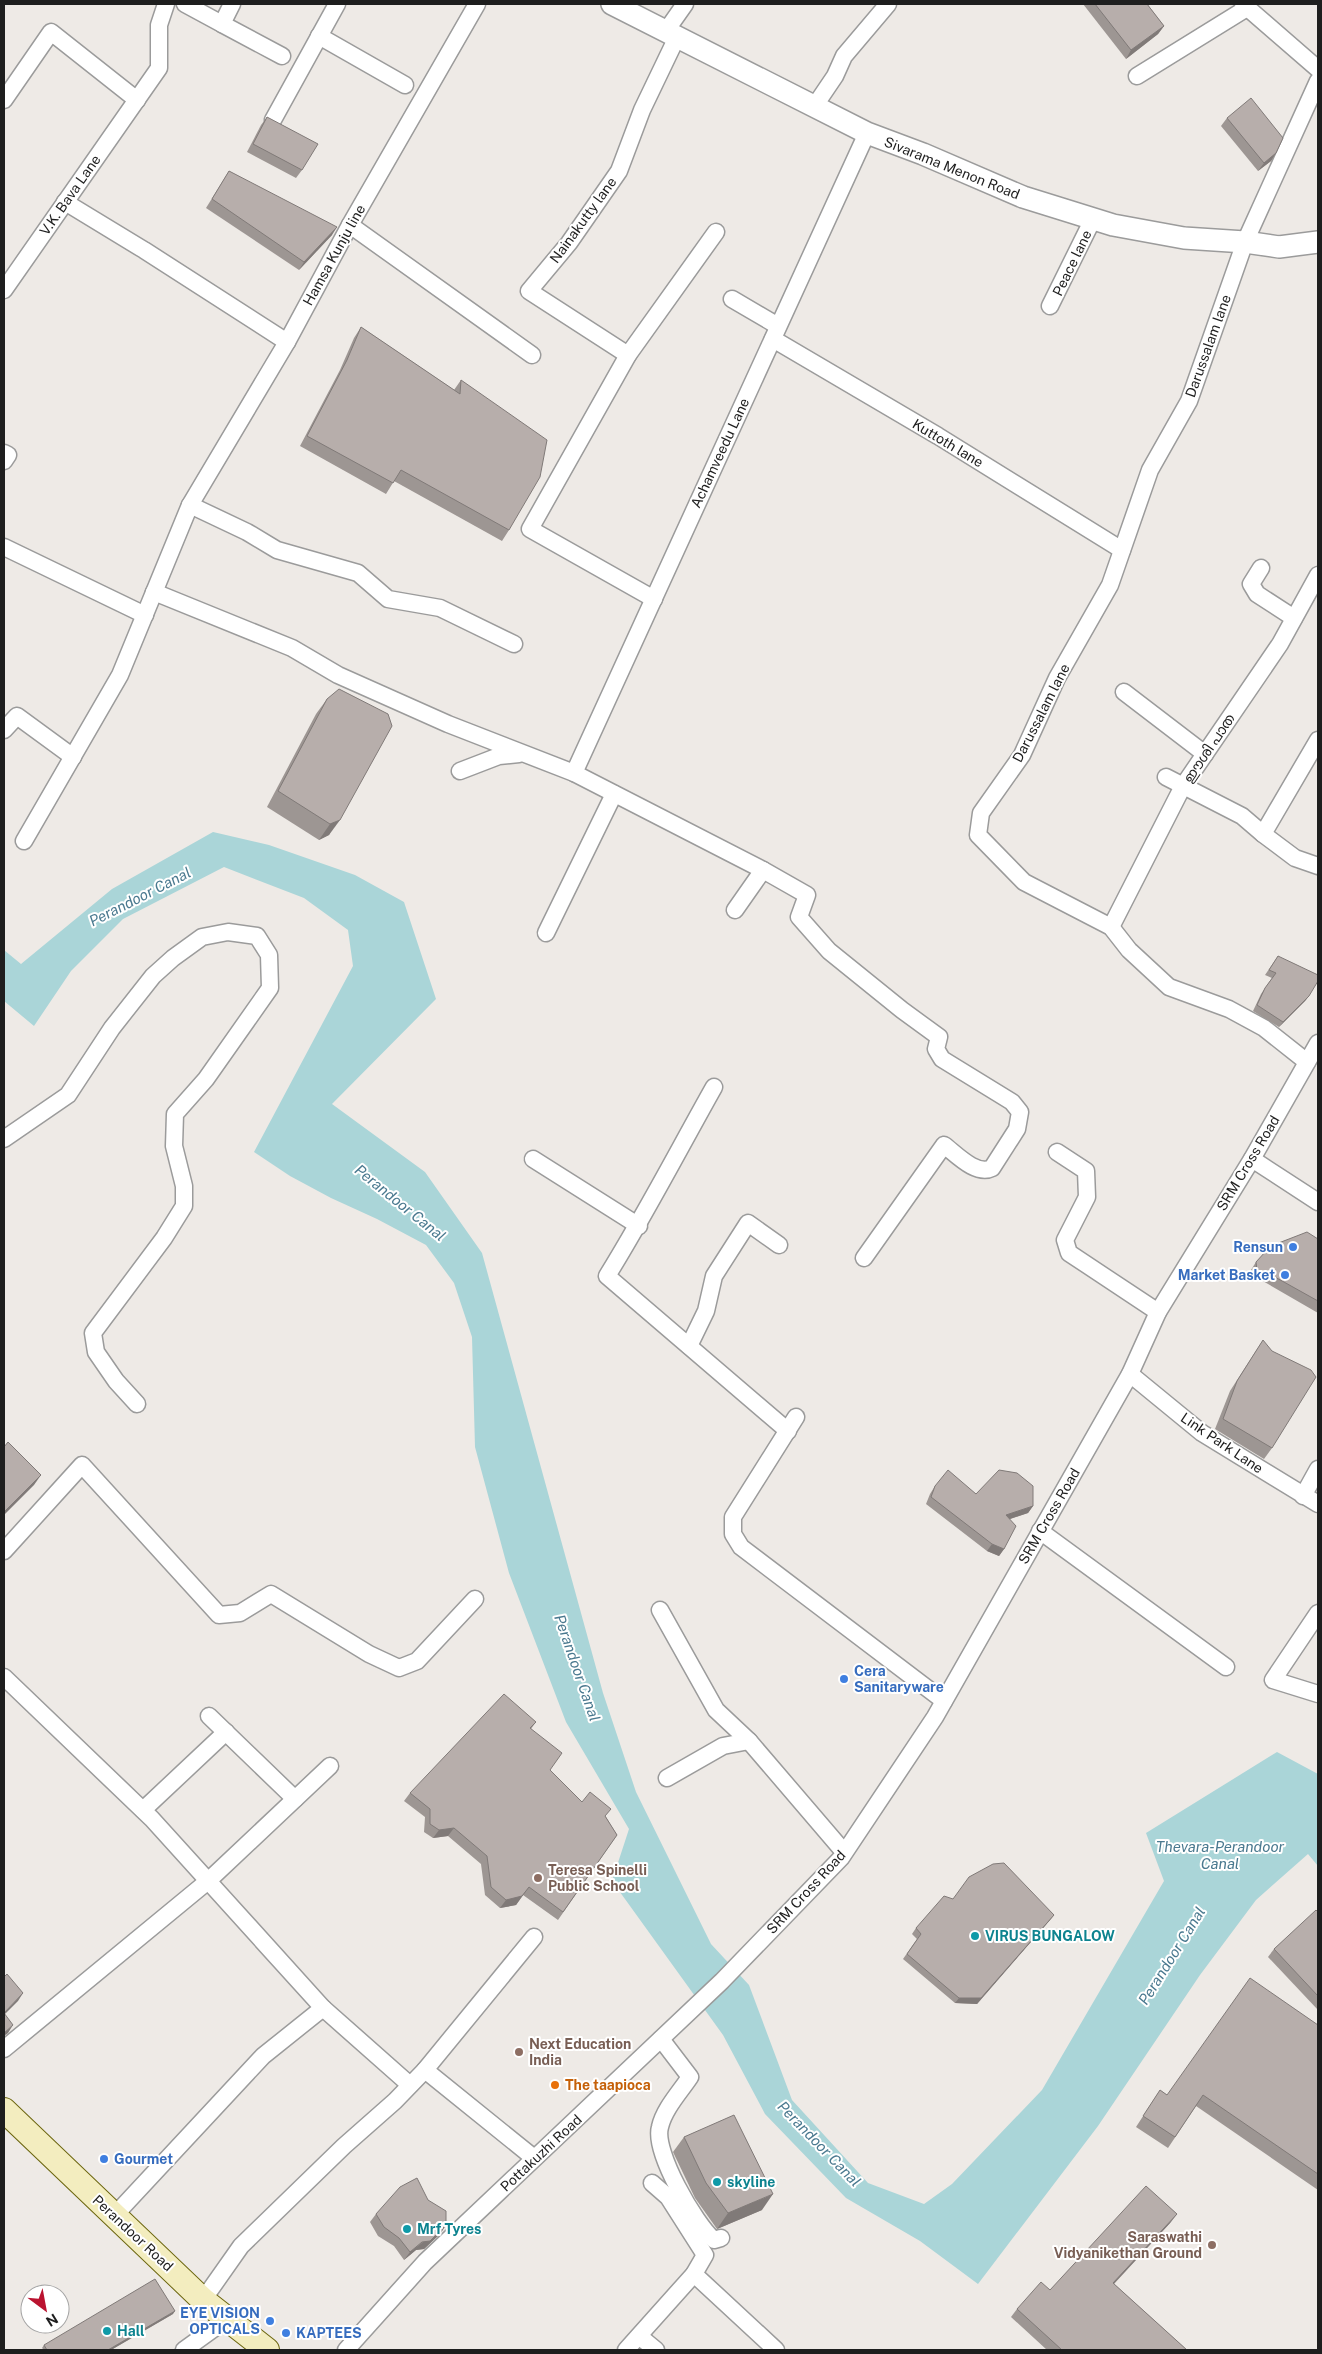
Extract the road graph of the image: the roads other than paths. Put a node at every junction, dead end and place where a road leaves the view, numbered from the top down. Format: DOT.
graph roads {
  1 [pos="166,4"];
  2 [pos="185,4"];
  3 [pos="232,4"];
  4 [pos="337,4"];
  5 [pos="477,4"];
  6 [pos="612,4"];
  7 [pos="685,4"];
  8 [pos="888,4"];
  9 [pos="1245,6"];
  10 [pos="222,24"];
  11 [pos="671,34"];
  12 [pos="319,36"];
  13 [pos="282,56"];
  14 [pos="1318,69"];
  15 [pos="1137,76"];
  16 [pos="1318,81"];
  17 [pos="405,86"];
  18 [pos="4,100"];
  19 [pos="137,100"];
  20 [pos="814,107"];
  21 [pos="273,120"];
  22 [pos="867,134"];
  23 [pos="65,202"];
  24 [pos="1093,219"];
  25 [pos="350,225"];
  26 [pos="716,232"];
  27 [pos="1245,242"];
  28 [pos="1318,242"];
  29 [pos="4,290"];
  30 [pos="732,299"];
  31 [pos="1050,306"];
  32 [pos="776,333"];
  33 [pos="287,342"];
  34 [pos="628,355"];
  35 [pos="532,356"];
  36 [pos="190,505"];
  37 [pos="4,547"];
  38 [pos="1122,550"];
  39 [pos="1262,568"];
  40 [pos="1318,575"];
  41 [pos="154,592"];
  42 [pos="654,599"];
  43 [pos="145,615"];
  44 [pos="1294,618"];
  45 [pos="514,644"];
  46 [pos="1124,692"];
  47 [pos="4,730"];
  48 [pos="1318,740"];
  49 [pos="523,754"];
  50 [pos="1205,754"];
  51 [pos="72,757"];
  52 [pos="460,771"];
  53 [pos="574,773"];
  54 [pos="1166,776"];
  55 [pos="1183,786"];
  56 [pos="614,794"];
  57 [pos="1263,834"];
  58 [pos="24,841"];
  59 [pos="1318,866"];
  60 [pos="763,870"];
  61 [pos="735,910"];
  62 [pos="1111,927"];
  63 [pos="546,933"];
  64 [pos="1318,1043"];
  65 [pos="1308,1062"];
  66 [pos="714,1088"];
  67 [pos="4,1139"];
  68 [pos="1057,1152"];
  69 [pos="533,1159"];
  70 [pos="1252,1159"];
  71 [pos="1318,1202"];
  72 [pos="639,1226"];
  73 [pos="779,1245"];
  74 [pos="864,1258"];
  75 [pos="1158,1312"];
  76 [pos="688,1346"];
  77 [pos="1130,1374"];
  78 [pos="137,1404"];
  79 [pos="1318,1469"];
  80 [pos="1303,1496"];
  81 [pos="1318,1504"];
  82 [pos="1040,1531"];
  83 [pos="4,1551"];
  84 [pos="475,1599"];
  85 [pos="660,1610"];
  86 [pos="1318,1613"];
  87 [pos="1226,1667"];
  88 [pos="4,1677"];
  89 [pos="1318,1694"];
  90 [pos="944,1701"];
  91 [pos="209,1716"];
  92 [pos="226,1732"];
  93 [pos="749,1741"];
  94 [pos="330,1766"];
  95 [pos="667,1778"];
  96 [pos="295,1799"];
  97 [pos="143,1810"];
  98 [pos="844,1852"];
  99 [pos="208,1881"];
  100 [pos="534,1937"];
  101 [pos="742,1961"];
  102 [pos="323,2008"];
  103 [pos="661,2039"];
  104 [pos="4,2049"];
  105 [pos="425,2070"];
  106 [pos="410,2085"];
  107 [pos="4,2110"];
  108 [pos="534,2158"];
  109 [pos="652,2183"];
  110 [pos="114,2216"];
  111 [pos="721,2238"];
  112 [pos="694,2274"];
  113 [pos="203,2300"];
  114 [pos="227,2319"];
  115 [pos="639,2336"];
  116 [pos="184,2350"];
  117 [pos="267,2350"];
  118 [pos="346,2350"];
  119 [pos="626,2350"];
  120 [pos="656,2350"];
  121 [pos="776,2350"];
  1 -- 19 [label="street, V.K. Bava Lane"];
  2 -- 10 [label="street"];
  3 -- 10 [label="street"];
  4 -- 12 [label="street"];
  5 -- 25 [label="street, Hamsa Kunju line"];
  6 -- 11 [label="street, Sivarama Menon Road"];
  7 -- 11 [label="street"];
  8 -- 20 [label="street"];
  9 -- 14 [label="street"];
  9 -- 15 [label="street"];
  10 -- 13 [label="street"];
  11 -- 20 [label="street, Sivarama Menon Road"];
  11 -- 34 [label="street, Nainakutty lane"];
  12 -- 17 [label="street"];
  12 -- 21 [label="street"];
  16 -- 27 [label="street, Darussalam lane"];
  18 -- 19 [label="street"];
  19 -- 23 [label="street, V.K. Bava Lane"];
  20 -- 22 [label="street, Sivarama Menon Road"];
  22 -- 24 [label="street, Sivarama Menon Road"];
  22 -- 32 [label="street, Achamveedu Lane"];
  23 -- 29 [label="street, V.K. Bava Lane"];
  23 -- 33 [label="street"];
  24 -- 27 [label="street, Sivarama Menon Road"];
  24 -- 31 [label="street, Peace lane"];
  25 -- 33 [label="street, Hamsa Kunju line"];
  25 -- 35 [label="street"];
  26 -- 34 [label="street"];
  27 -- 28 [label="street, Sivarama Menon Road"];
  27 -- 38 [label="street, Darussalam lane"];
  30 -- 32 [label="street, Kuttoth lane"];
  32 -- 38 [label="street, Kuttoth lane"];
  32 -- 42 [label="street, Achamveedu Lane"];
  33 -- 36 [label="street, Hamsa Kunju line"];
  34 -- 42 [label="street"];
  36 -- 41 [label="street, Hamsa Kunju line"];
  36 -- 45 [label="street"];
  37 -- 43 [label="street"];
  38 -- 62 [label="street, Darussalam lane"];
  39 -- 44 [label="street"];
  40 -- 44 [label="street, ഈശി പാത"];
  41 -- 43 [label="street, Hamsa Kunju line"];
  41 -- 49 [label="street"];
  42 -- 53 [label="street, Achamveedu Lane"];
  43 -- 51 [label="street, Hamsa Kunju line"];
  44 -- 50 [label="street, ഈശി പാത"];
  46 -- 50 [label="street"];
  47 -- 51 [label="street"];
  48 -- 57 [label="street"];
  49 -- 52 [label="street"];
  49 -- 53 [label="street"];
  50 -- 55 [label="street, ഈശി പാത"];
  51 -- 58 [label="street, Hamsa Kunju line"];
  53 -- 56 [label="street"];
  54 -- 55 [label="street"];
  55 -- 57 [label="street"];
  55 -- 62 [label="street, ഈശി പാത"];
  56 -- 60 [label="street"];
  56 -- 63 [label="street"];
  57 -- 59 [label="street"];
  60 -- 61 [label="street"];
  60 -- 74 [label="street"];
  62 -- 65 [label="street, Darussalam lane"];
  64 -- 65 [label="street, SRM Cross Road"];
  65 -- 70 [label="street, SRM Cross Road"];
  66 -- 72 [label="street"];
  67 -- 78 [label="street"];
  68 -- 75 [label="street"];
  69 -- 72 [label="street"];
  70 -- 71 [label="street"];
  70 -- 75 [label="street, SRM Cross Road"];
  72 -- 76 [label="street"];
  73 -- 76 [label="street"];
  75 -- 77 [label="street, SRM Cross Road"];
  76 -- 90 [label="street"];
  77 -- 80 [label="street, Link Park Lane"];
  77 -- 82 [label="street, SRM Cross Road"];
  79 -- 80 [label="street"];
  80 -- 81 [label="street, Link Park Lane"];
  82 -- 87 [label="street"];
  82 -- 90 [label="street, SRM Cross Road"];
  83 -- 84 [label="street"];
  85 -- 93 [label="street"];
  86 -- 89 [label="street"];
  88 -- 97 [label="street"];
  90 -- 98 [label="street, SRM Cross Road"];
  91 -- 92 [label="street"];
  92 -- 96 [label="street"];
  92 -- 97 [label="street"];
  93 -- 95 [label="street"];
  93 -- 98 [label="street"];
  94 -- 96 [label="street"];
  96 -- 99 [label="street"];
  97 -- 99 [label="street"];
  98 -- 101 [label="street, SRM Cross Road"];
  99 -- 102 [label="street"];
  99 -- 104 [label="street"];
  100 -- 105 [label="street"];
  101 -- 103 [label="street, Pottakuzhi Road"];
  102 -- 106 [label="street"];
  102 -- 110 [label="street"];
  103 -- 108 [label="street, Pottakuzhi Road"];
  103 -- 111 [label="street"];
  105 -- 106 [label="street"];
  105 -- 108 [label="street"];
  106 -- 113 [label="street"];
  107 -- 110 [label="main road, Perandoor Road"];
  108 -- 118 [label="street, Pottakuzhi Road"];
  109 -- 112 [label="street"];
  110 -- 113 [label="main road, Perandoor Road"];
  112 -- 115 [label="street"];
  112 -- 121 [label="street"];
  113 -- 114 [label="main road, Perandoor Road"];
  114 -- 116 [label="street"];
  114 -- 117 [label="main road, Perandoor Road"];
  115 -- 119 [label="street"];
  115 -- 120 [label="street"];
}
